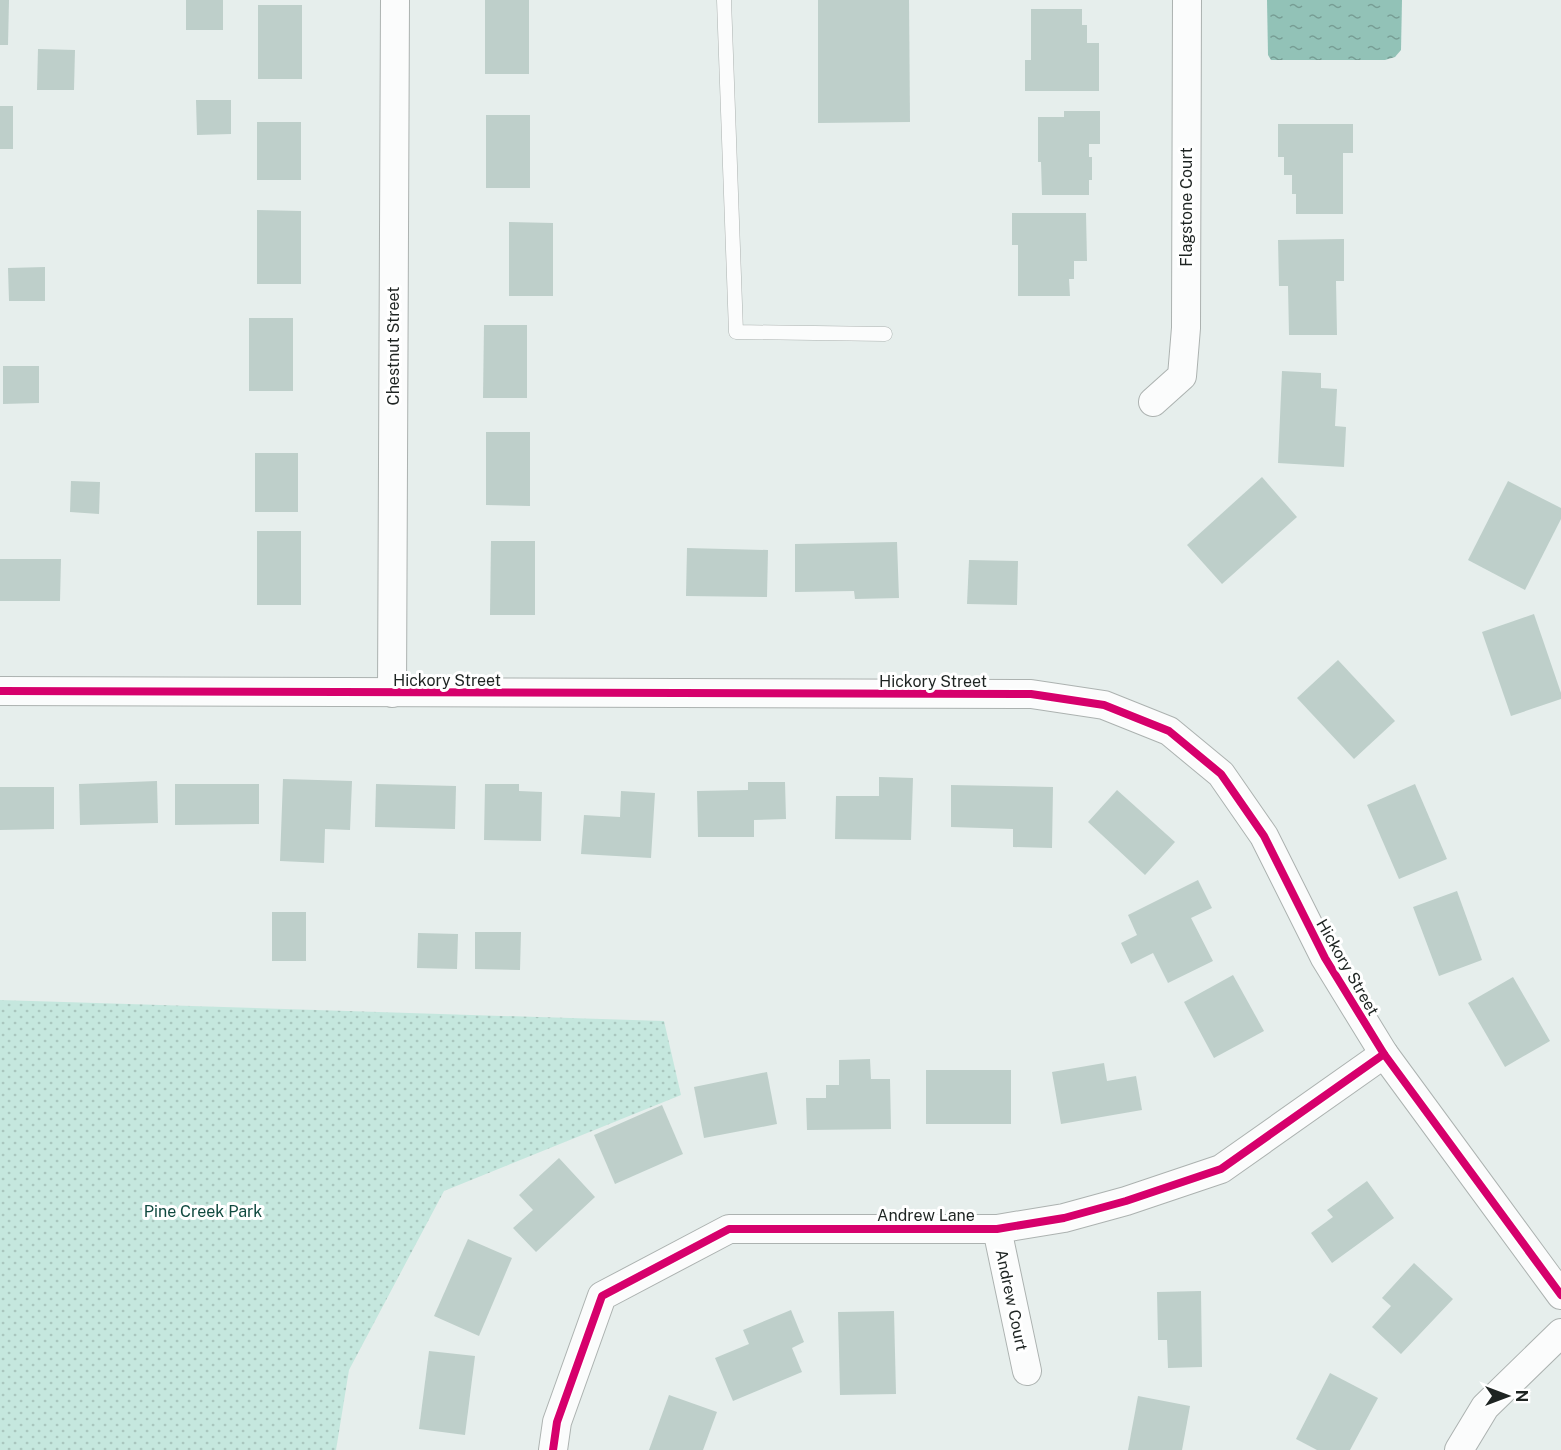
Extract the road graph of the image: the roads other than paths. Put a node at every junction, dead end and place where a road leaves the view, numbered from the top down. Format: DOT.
graph roads {
  1 [pos="395,0"];
  2 [pos="724,0"];
  3 [pos="1187,0"];
  4 [pos="885,334"];
  5 [pos="1153,402"];
  6 [pos="0,691"];
  7 [pos="392,693"];
  8 [pos="1384,1054"];
  9 [pos="997,1229"];
  10 [pos="1561,1295"];
  11 [pos="1561,1333"];
  12 [pos="1027,1371"];
  13 [pos="553,1450"];
  14 [pos="1459,1450"];
  1 -- 7 [label="street, Chestnut Street"];
  2 -- 4 [label="lane"];
  3 -- 5 [label="street, Flagstone Court"];
  6 -- 7 [label="street, Hickory Street"];
  7 -- 8 [label="street, Hickory Street"];
  8 -- 9 [label="street, Andrew Lane"];
  8 -- 10 [label="street, Hickory Street"];
  9 -- 12 [label="street, Andrew Court"];
  9 -- 13 [label="street, Andrew Lane"];
  11 -- 14 [label="street"];
}
